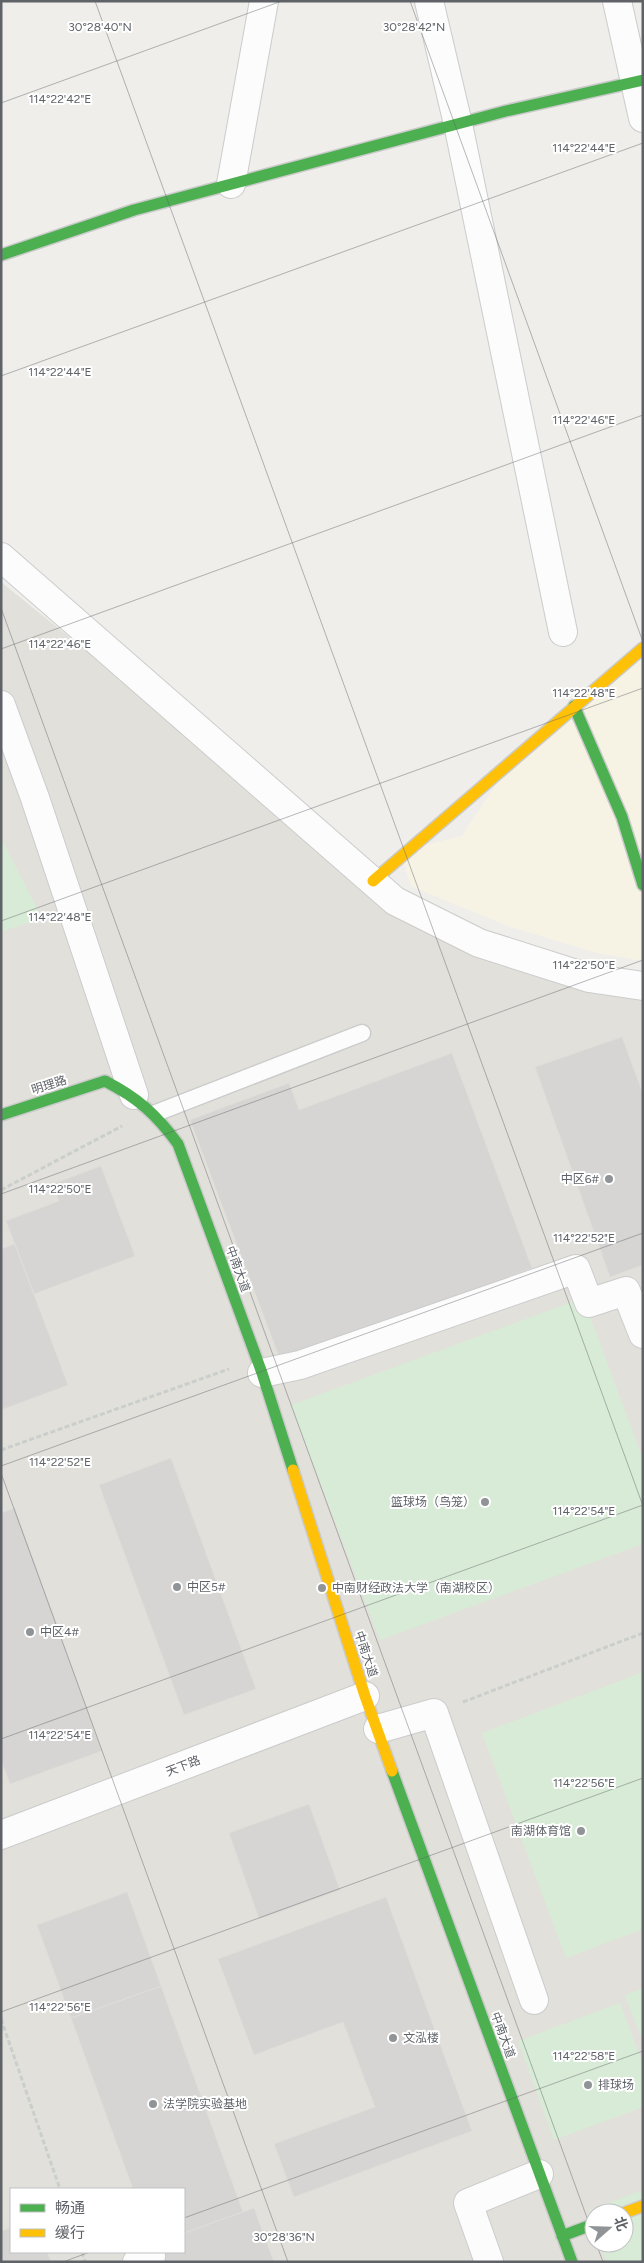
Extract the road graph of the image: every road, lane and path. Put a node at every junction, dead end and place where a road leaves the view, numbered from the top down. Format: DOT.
graph roads {
  1 [pos="264,1"];
  2 [pos="429,1"];
  3 [pos="617,1"];
  4 [pos="639,81"];
  5 [pos="643,118"];
  6 [pos="458,124"];
  7 [pos="231,184"];
  8 [pos="1,255"];
  9 [pos="1,557"];
  10 [pos="563,632"];
  11 [pos="643,648"];
  12 [pos="1,705"];
  13 [pos="574,706"];
  14 [pos="373,881"];
  15 [pos="643,885"];
  16 [pos="643,986"];
  17 [pos="362,1033"];
  18 [pos="105,1081"];
  19 [pos="134,1095"];
  20 [pos="156,1113"];
  21 [pos="1,1115"];
  22 [pos="1,1190"];
  23 [pos="643,1334"];
  24 [pos="259,1366"];
  25 [pos="1,1450"];
  26 [pos="643,1632"];
  27 [pos="365,1696"];
  28 [pos="434,1713"];
  29 [pos="378,1729"];
  30 [pos="1,1835"];
  31 [pos="534,2000"];
  32 [pos="1,2019"];
  33 [pos="539,2174"];
  34 [pos="60,2188"];
  35 [pos="584,2228"];
  36 [pos="562,2236"];
  37 [pos="489,2262"];
  38 [pos="572,2262"];
  1 -- 7 [label="street"];
  2 -- 6 [label="street"];
  3 -- 4 [label="street"];
  4 -- 5 [label="street"];
  4 -- 6 [label="main road"];
  6 -- 7 [label="main road"];
  6 -- 10 [label="street"];
  7 -- 8 [label="main road"];
  9 -- 14 [label="street"];
  11 -- 13 [label="main road"];
  12 -- 19 [label="street"];
  13 -- 14 [label="main road"];
  13 -- 15 [label="main road"];
  14 -- 16 [label="street"];
  17 -- 20 [label="lane"];
  18 -- 19 [label="main road, 中南大道"];
  18 -- 21 [label="main road, 明理路"];
  19 -- 20 [label="main road, 中南大道"];
  20 -- 22 [label="path"];
  20 -- 24 [label="main road, 中南大道"];
  23 -- 24 [label="street"];
  24 -- 25 [label="path"];
  24 -- 27 [label="main road, 中南大道"];
  26 -- 28 [label="path"];
  27 -- 29 [label="main road, 中南大道"];
  27 -- 30 [label="street, 天下路"];
  28 -- 29 [label="street"];
  28 -- 31 [label="street"];
  29 -- 33 [label="main road, 中南大道"];
  32 -- 34 [label="path"];
  33 -- 36 [label="main road, 中南大道"];
  33 -- 37 [label="street"];
  35 -- 36 [label="main road"];
  36 -- 38 [label="main road, 中南大道"];
}
